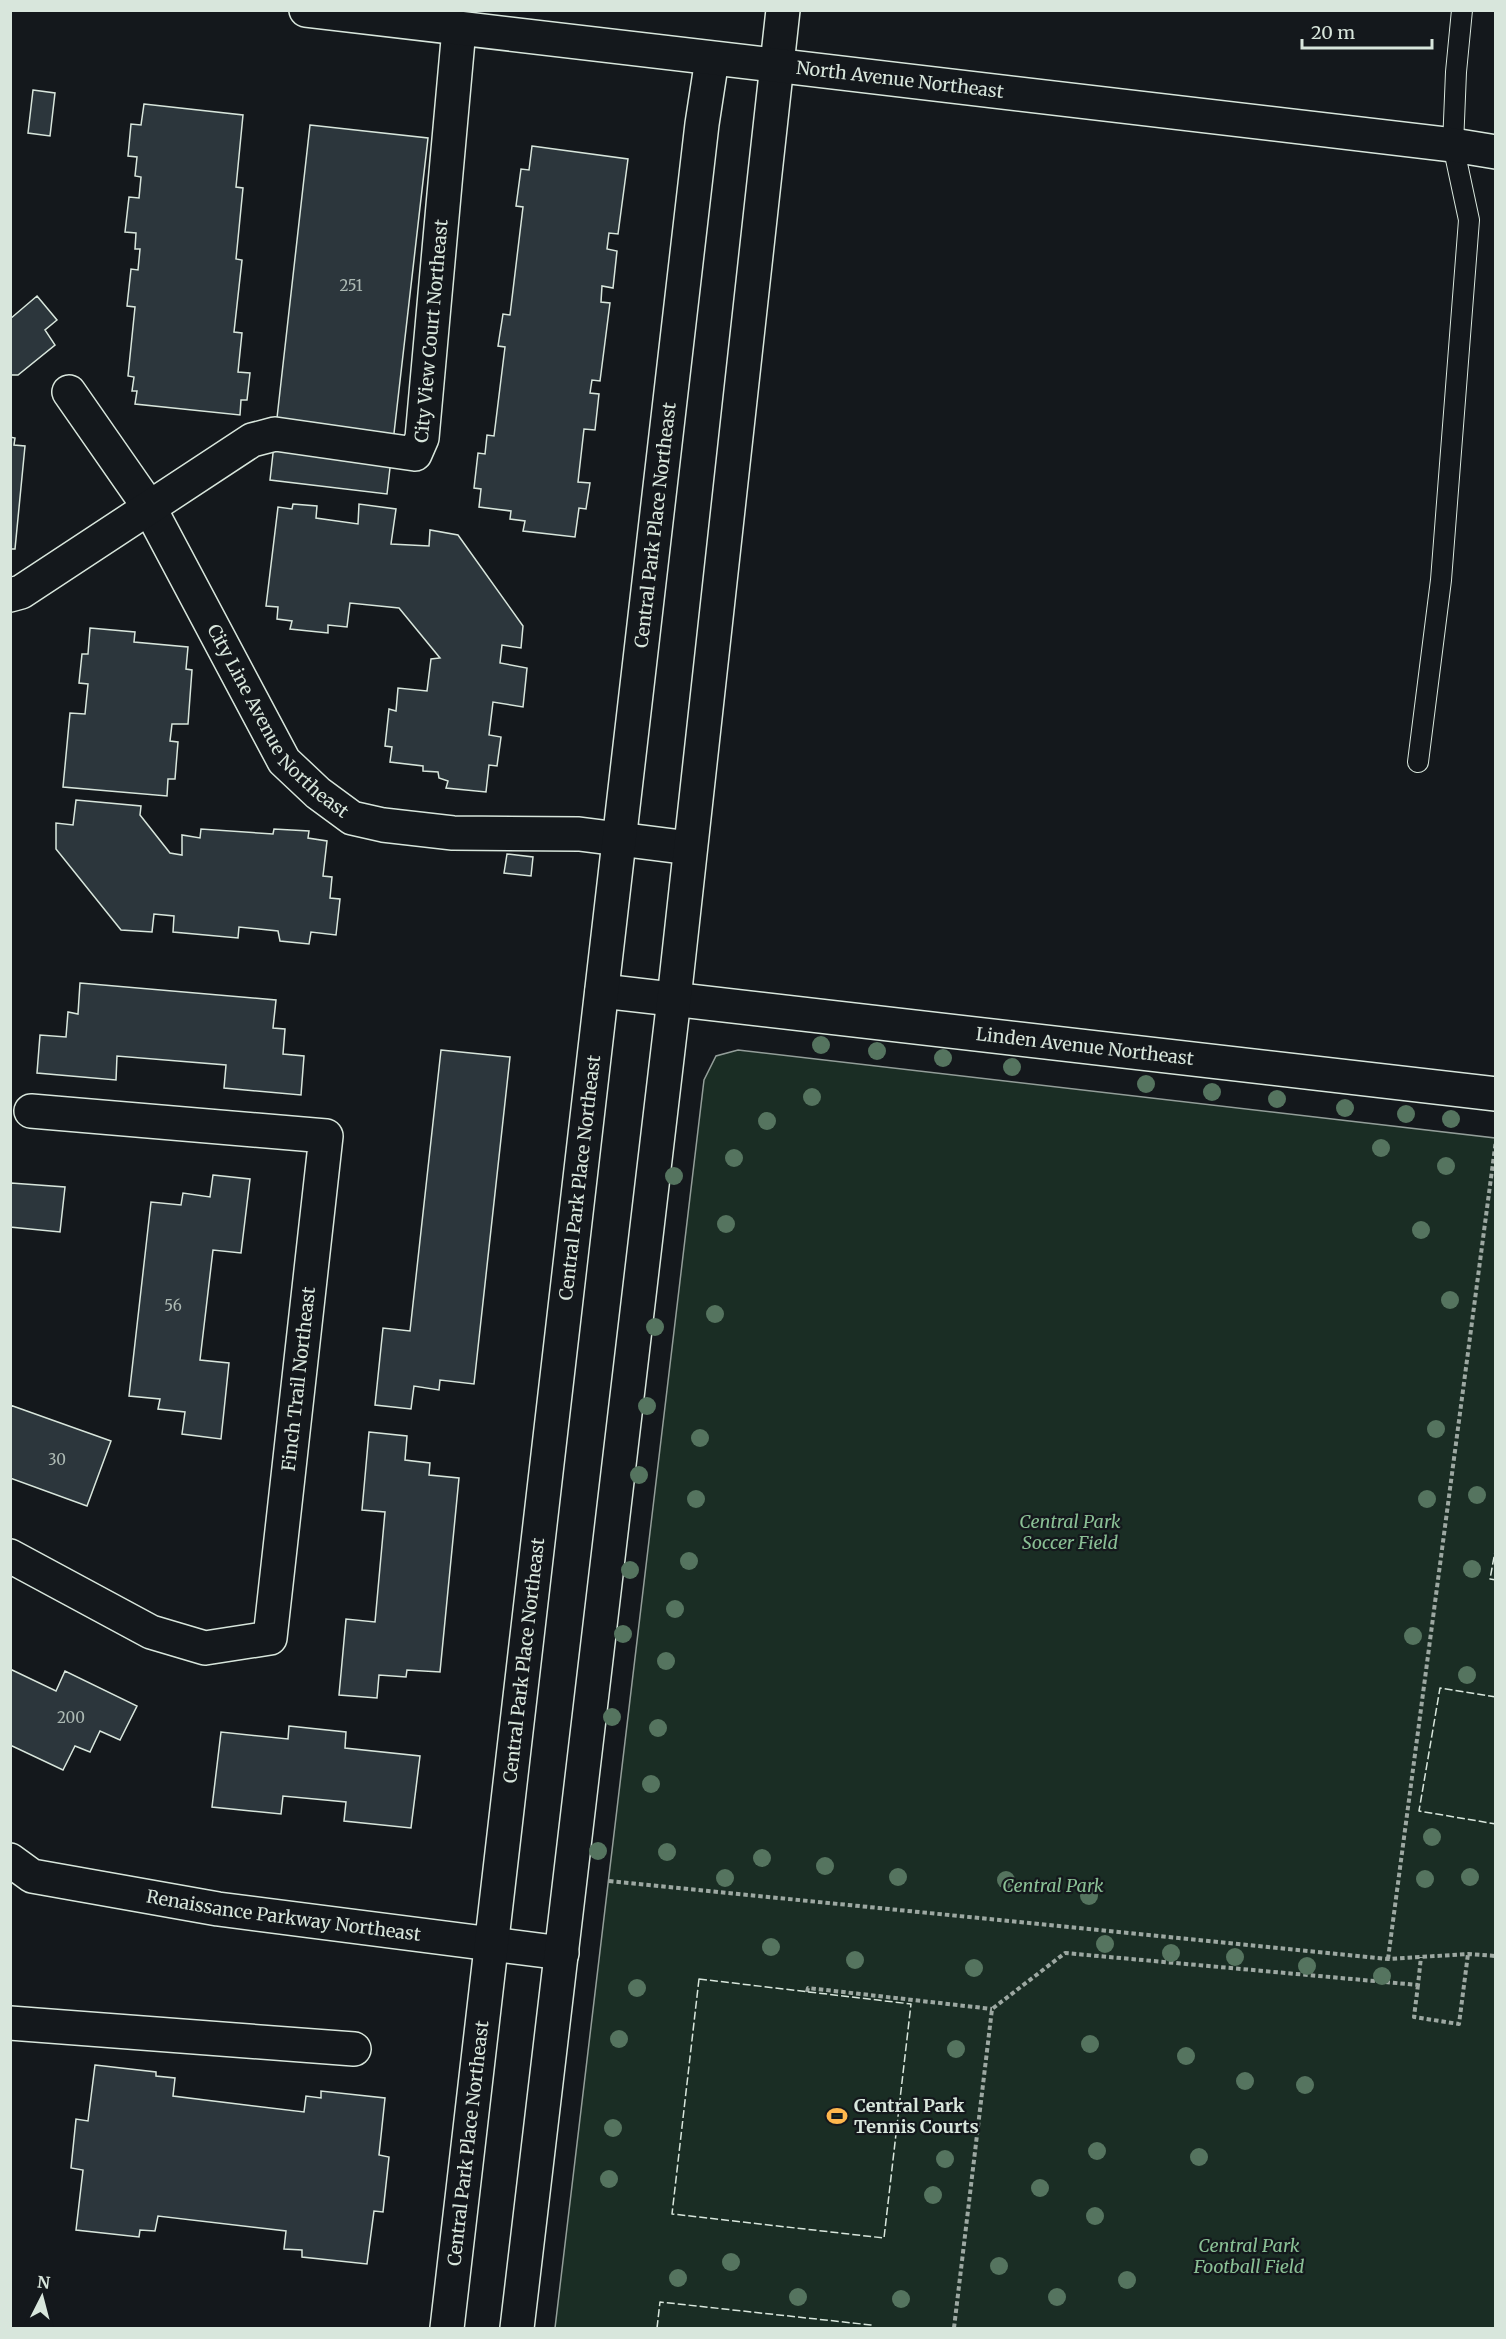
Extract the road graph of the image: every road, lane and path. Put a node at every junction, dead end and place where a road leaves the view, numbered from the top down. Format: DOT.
graph roads {
  1 [pos="306,10"];
  2 [pos="783,10"];
  3 [pos="1462,10"];
  4 [pos="459,29"];
  5 [pos="712,59"];
  6 [pos="776,66"];
  7 [pos="1453,145"];
  8 [pos="1496,152"];
  9 [pos="69,392"];
  10 [pos="149,507"];
  11 [pos="10,595"];
  12 [pos="1418,762"];
  13 [pos="621,840"];
  14 [pos="690,848"];
  15 [pos="602,991"];
  16 [pos="674,999"];
  17 [pos="1496,1094"];
  18 [pos="31,1111"];
  19 [pos="1496,1140"];
  20 [pos="10,1556"];
  21 [pos="10,1860"];
  22 [pos="605,1881"];
  23 [pos="492,1944"];
  24 [pos="562,1953"];
  25 [pos="1468,1954"];
  26 [pos="1496,1956"];
  27 [pos="1421,1957"];
  28 [pos="1389,1959"];
  29 [pos="1418,1984"];
  30 [pos="807,1992"];
  31 [pos="992,2009"];
  32 [pos="10,2024"];
  33 [pos="354,2049"];
  34 [pos="447,2328"];
  35 [pos="517,2328"];
  36 [pos="954,2328"];
  1 -- 4 [label="street, North Avenue Northeast"];
  2 -- 6 [label="street"];
  3 -- 7 [label="lane"];
  4 -- 5 [label="street, North Avenue Northeast"];
  4 -- 10 [label="street, City View Court Northeast"];
  5 -- 6 [label="street, North Avenue Northeast"];
  5 -- 13 [label="street, Central Park Place Northeast"];
  6 -- 7 [label="street, North Avenue Northeast"];
  6 -- 14 [label="street"];
  7 -- 8 [label="street, North Avenue Northeast"];
  7 -- 12 [label="lane"];
  9 -- 10 [label="street, City Line Avenue Northeast"];
  10 -- 11 [label="street"];
  10 -- 13 [label="street, City Line Avenue Northeast"];
  13 -- 14 [label="street, City Line Avenue Northeast"];
  13 -- 15 [label="street, Central Park Place Northeast"];
  14 -- 16 [label="street"];
  15 -- 16 [label="street"];
  15 -- 23 [label="street, Central Park Place Northeast"];
  16 -- 17 [label="street, Linden Avenue Northeast"];
  16 -- 24 [label="street"];
  18 -- 20 [label="street, Finch Trail Northeast"];
  19 -- 28 [label="path"];
  21 -- 23 [label="street, Renaissance Parkway Northeast"];
  22 -- 28 [label="path"];
  23 -- 24 [label="street, Renaissance Parkway Northeast"];
  23 -- 34 [label="street, Central Park Place Northeast"];
  24 -- 35 [label="street"];
  25 -- 26 [label="path"];
  25 -- 27 [label="path"];
  25 -- 29 [label="path"];
  27 -- 28 [label="path"];
  27 -- 29 [label="path"];
  29 -- 31 [label="path"];
  30 -- 31 [label="path"];
  31 -- 36 [label="path"];
  32 -- 33 [label="street"];
}
